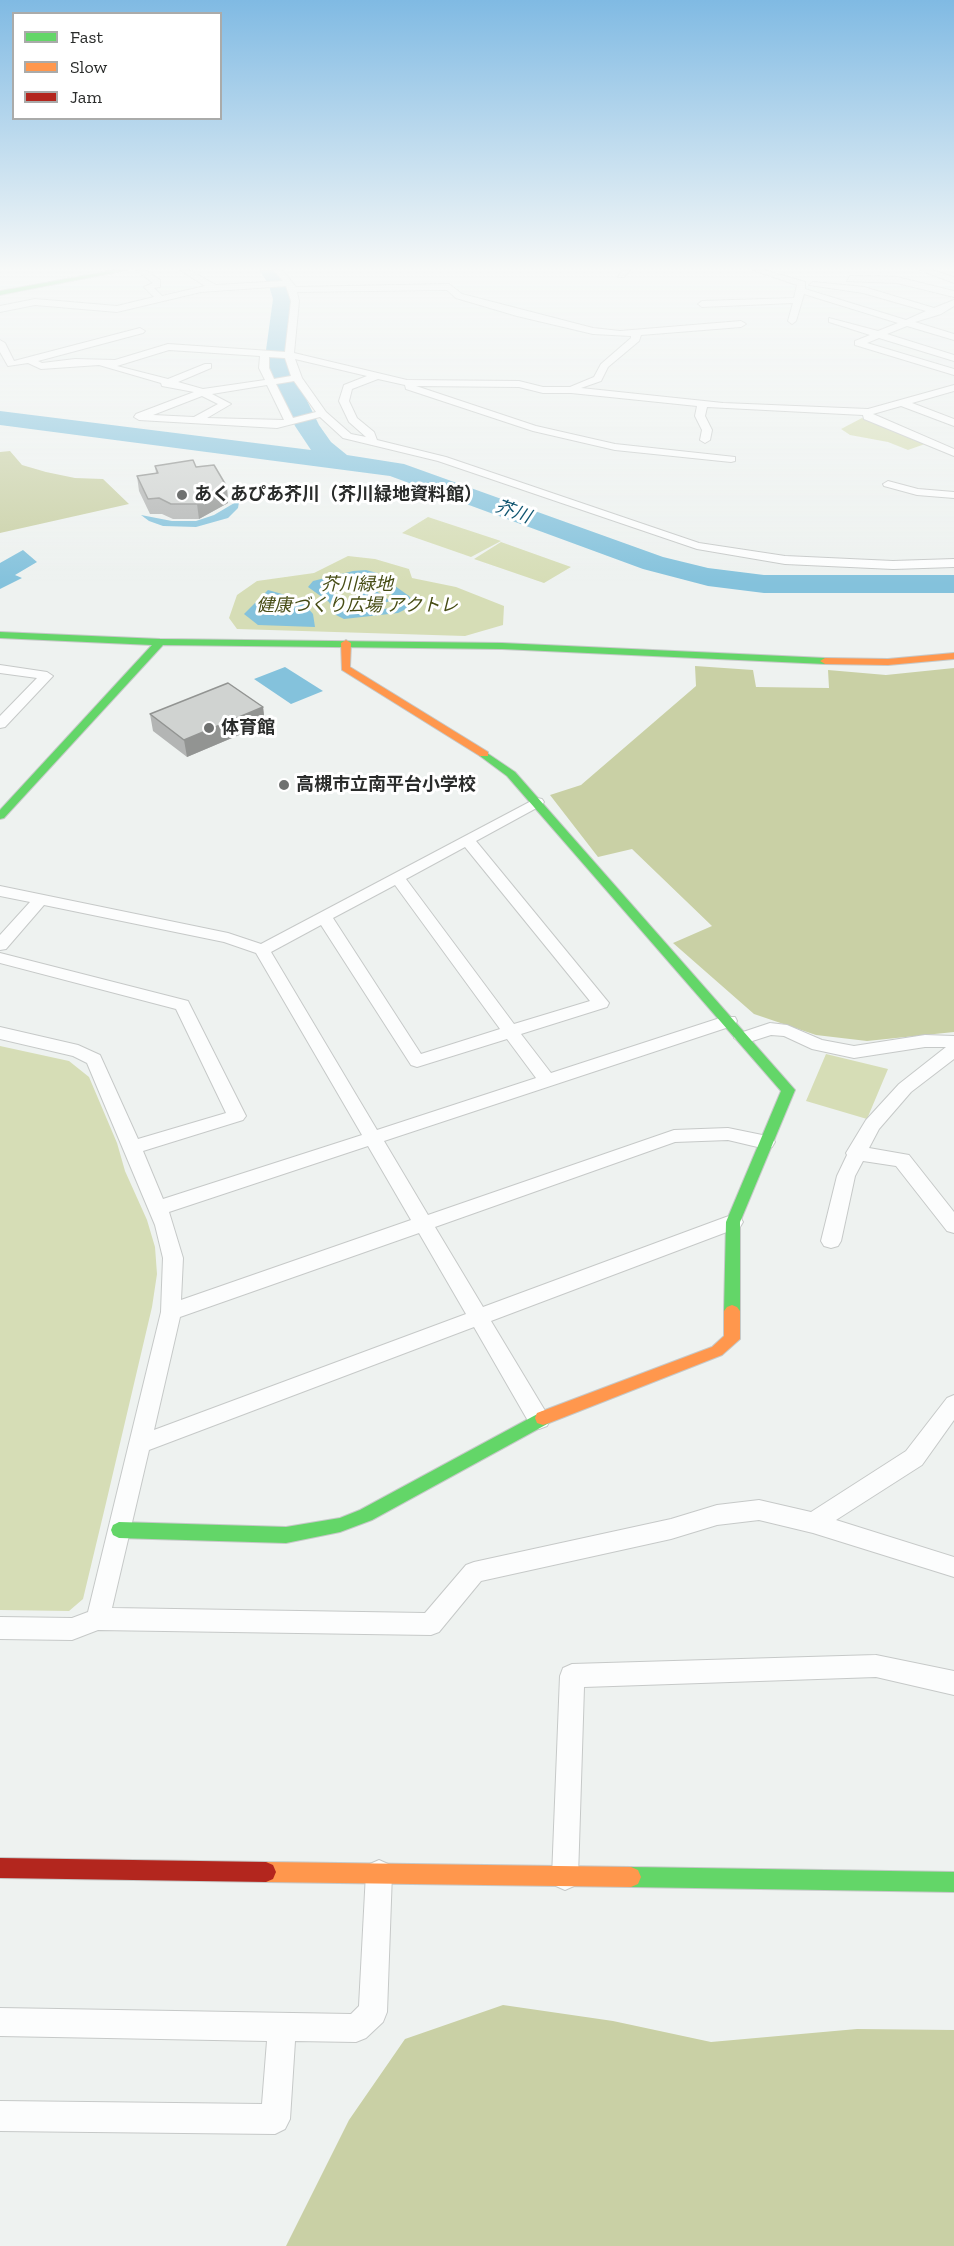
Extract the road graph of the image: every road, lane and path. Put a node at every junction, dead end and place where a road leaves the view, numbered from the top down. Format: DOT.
graph roads {
  1 [pos="130,375"];
  2 [pos="187,375"];
  3 [pos="267,375"];
  4 [pos="295,375"];
  5 [pos="373,375"];
  6 [pos="600,375"];
  7 [pos="378,376"];
  8 [pos="296,378"];
  9 [pos="270,382"];
  10 [pos="407,383"];
  11 [pos="165,384"];
  12 [pos="954,388"];
  13 [pos="571,390"];
  14 [pos="204,392"];
  15 [pos="940,392"];
  16 [pos="954,398"];
  17 [pos="903,403"];
  18 [pos="703,404"];
  19 [pos="868,412"];
  20 [pos="319,414"];
  21 [pos="293,419"];
  22 [pos="196,420"];
  23 [pos="954,423"];
  24 [pos="705,440"];
  25 [pos="372,442"];
  26 [pos="954,453"];
  27 [pos="731,459"];
  28 [pos="888,484"];
  29 [pos="954,495"];
  30 [pos="954,563"];
  31 [pos="0,635"];
  32 [pos="159,642"];
  33 [pos="346,643"];
  34 [pos="954,656"];
  35 [pos="0,669"];
  36 [pos="0,724"];
  37 [pos="537,802"];
  38 [pos="0,816"];
  39 [pos="467,839"];
  40 [pos="397,877"];
  41 [pos="0,891"];
  42 [pos="40,900"];
  43 [pos="324,917"];
  44 [pos="0,945"];
  45 [pos="262,950"];
  46 [pos="0,958"];
  47 [pos="729,1021"];
  48 [pos="511,1031"];
  49 [pos="0,1034"];
  50 [pos="743,1038"];
  51 [pos="954,1042"];
  52 [pos="954,1050"];
  53 [pos="547,1081"];
  54 [pos="373,1138"];
  55 [pos="766,1142"];
  56 [pos="132,1148"];
  57 [pos="855,1153"];
  58 [pos="158,1208"];
  59 [pos="733,1222"];
  60 [pos="424,1224"];
  61 [pos="954,1226"];
  62 [pos="831,1241"];
  63 [pos="171,1312"];
  64 [pos="479,1318"];
  65 [pos="954,1404"];
  66 [pos="539,1420"];
  67 [pos="140,1444"];
  68 [pos="813,1523"];
  69 [pos="119,1530"];
  70 [pos="954,1567"];
  71 [pos="98,1619"];
  72 [pos="0,1628"];
  73 [pos="954,1683"];
  74 [pos="0,1868"];
  75 [pos="379,1873"];
  76 [pos="565,1877"];
  77 [pos="954,1882"];
  78 [pos="0,2022"];
  79 [pos="282,2029"];
  80 [pos="0,2116"];
  1 -- 11 [label="street"];
  2 -- 11 [label="street"];
  3 -- 9 [label="street"];
  4 -- 8 [label="street"];
  5 -- 7 [label="street"];
  6 -- 13 [label="street"];
  7 -- 10 [label="street"];
  7 -- 25 [label="street"];
  8 -- 9 [label="street"];
  8 -- 20 [label="street"];
  9 -- 14 [label="street"];
  9 -- 21 [label="street"];
  10 -- 13 [label="street"];
  10 -- 27 [label="street"];
  11 -- 14 [label="street"];
  12 -- 15 [label="street"];
  13 -- 18 [label="street"];
  14 -- 22 [label="street"];
  14 -- 22 [label="street"];
  15 -- 16 [label="street"];
  15 -- 17 [label="street"];
  17 -- 19 [label="street"];
  17 -- 23 [label="street"];
  18 -- 19 [label="street"];
  18 -- 24 [label="street"];
  19 -- 26 [label="street"];
  20 -- 21 [label="street"];
  20 -- 25 [label="street"];
  21 -- 22 [label="street"];
  25 -- 30 [label="street"];
  28 -- 29 [label="street"];
  31 -- 32 [label="street"];
  32 -- 33 [label="street"];
  32 -- 38 [label="street"];
  33 -- 34 [label="street"];
  33 -- 37 [label="street"];
  35 -- 36 [label="street"];
  37 -- 39 [label="street"];
  37 -- 47 [label="street"];
  39 -- 40 [label="street"];
  39 -- 48 [label="street"];
  40 -- 43 [label="street"];
  40 -- 48 [label="street"];
  41 -- 42 [label="street"];
  42 -- 44 [label="street"];
  42 -- 45 [label="street"];
  43 -- 45 [label="street"];
  43 -- 48 [label="street"];
  45 -- 54 [label="street"];
  46 -- 56 [label="street"];
  47 -- 50 [label="street"];
  47 -- 53 [label="street"];
  48 -- 53 [label="street"];
  49 -- 56 [label="street"];
  50 -- 51 [label="street"];
  50 -- 55 [label="street"];
  52 -- 57 [label="street"];
  53 -- 54 [label="street"];
  54 -- 58 [label="street"];
  54 -- 60 [label="street"];
  55 -- 59 [label="street"];
  55 -- 60 [label="street"];
  56 -- 58 [label="street"];
  57 -- 61 [label="street"];
  57 -- 62 [label="street"];
  58 -- 63 [label="street"];
  59 -- 64 [label="street"];
  59 -- 66 [label="street"];
  60 -- 63 [label="street"];
  60 -- 64 [label="street"];
  63 -- 67 [label="street"];
  64 -- 66 [label="street"];
  64 -- 67 [label="street"];
  65 -- 68 [label="street"];
  66 -- 69 [label="street"];
  67 -- 69 [label="street"];
  68 -- 70 [label="street"];
  68 -- 71 [label="street"];
  69 -- 71 [label="street"];
  71 -- 72 [label="street"];
  73 -- 76 [label="street"];
  74 -- 75 [label="street"];
  75 -- 76 [label="street"];
  75 -- 79 [label="street"];
  76 -- 77 [label="street"];
  78 -- 79 [label="street"];
  79 -- 80 [label="street"];
}
